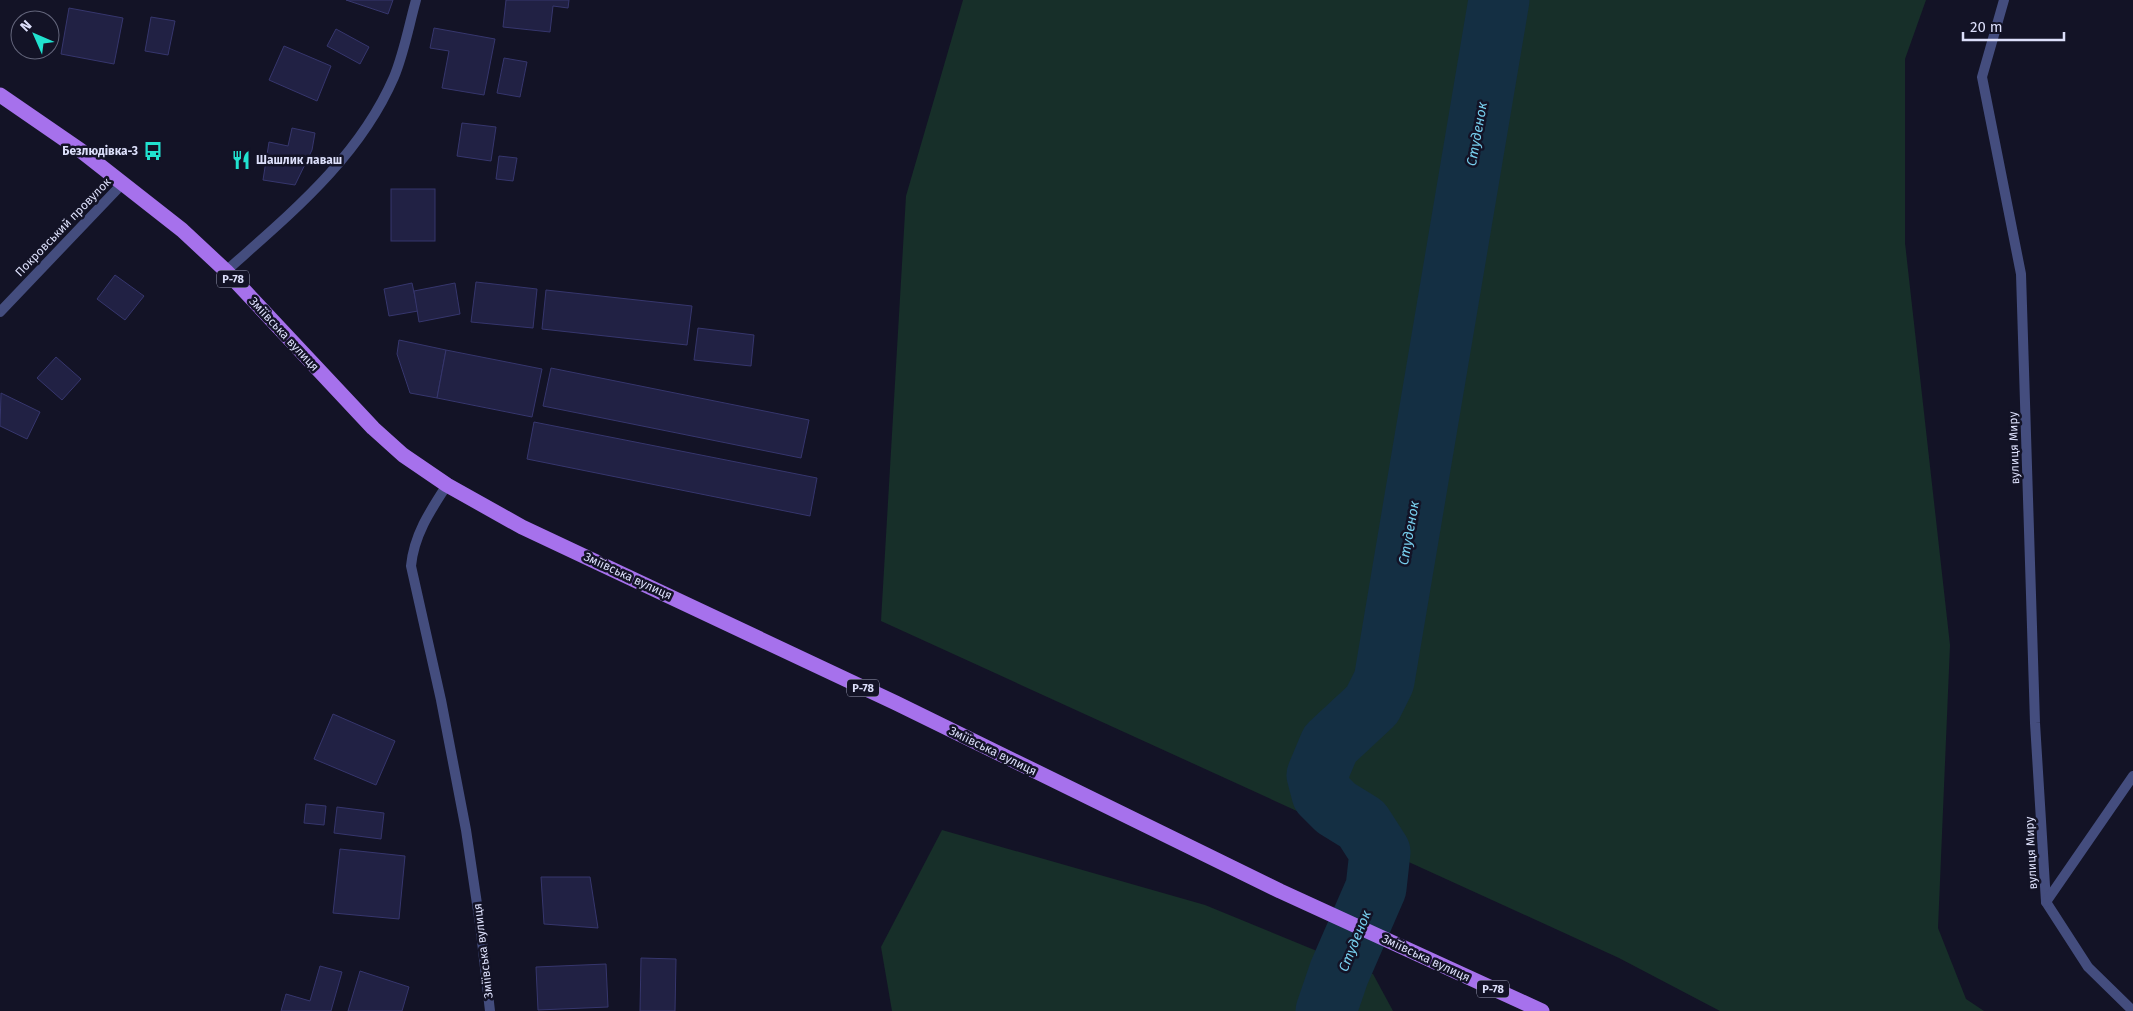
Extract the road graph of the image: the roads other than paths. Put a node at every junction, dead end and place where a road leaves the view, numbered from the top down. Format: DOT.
graph roads {
  1 [pos="416,0"];
  2 [pos="2004,0"];
  3 [pos="0,95"];
  4 [pos="124,182"];
  5 [pos="226,271"];
  6 [pos="0,312"];
  7 [pos="447,485"];
  8 [pos="2133,776"];
  9 [pos="2046,902"];
  10 [pos="490,1011"];
  11 [pos="1542,1011"];
  12 [pos="2133,1011"];
  1 -- 5 [label="street"];
  2 -- 9 [label="street, вулиця Миру"];
  3 -- 4 [label="main road, Зміївська вулиця / Р-78"];
  4 -- 5 [label="main road, Зміївська вулиця / Р-78"];
  4 -- 6 [label="street, Покровський провулок"];
  5 -- 7 [label="main road, Зміївська вулиця / Р-78"];
  7 -- 10 [label="street, Зміївська вулиця"];
  7 -- 11 [label="main road, Зміївська вулиця / Р-78"];
  8 -- 9 [label="street"];
  9 -- 12 [label="street"];
}
